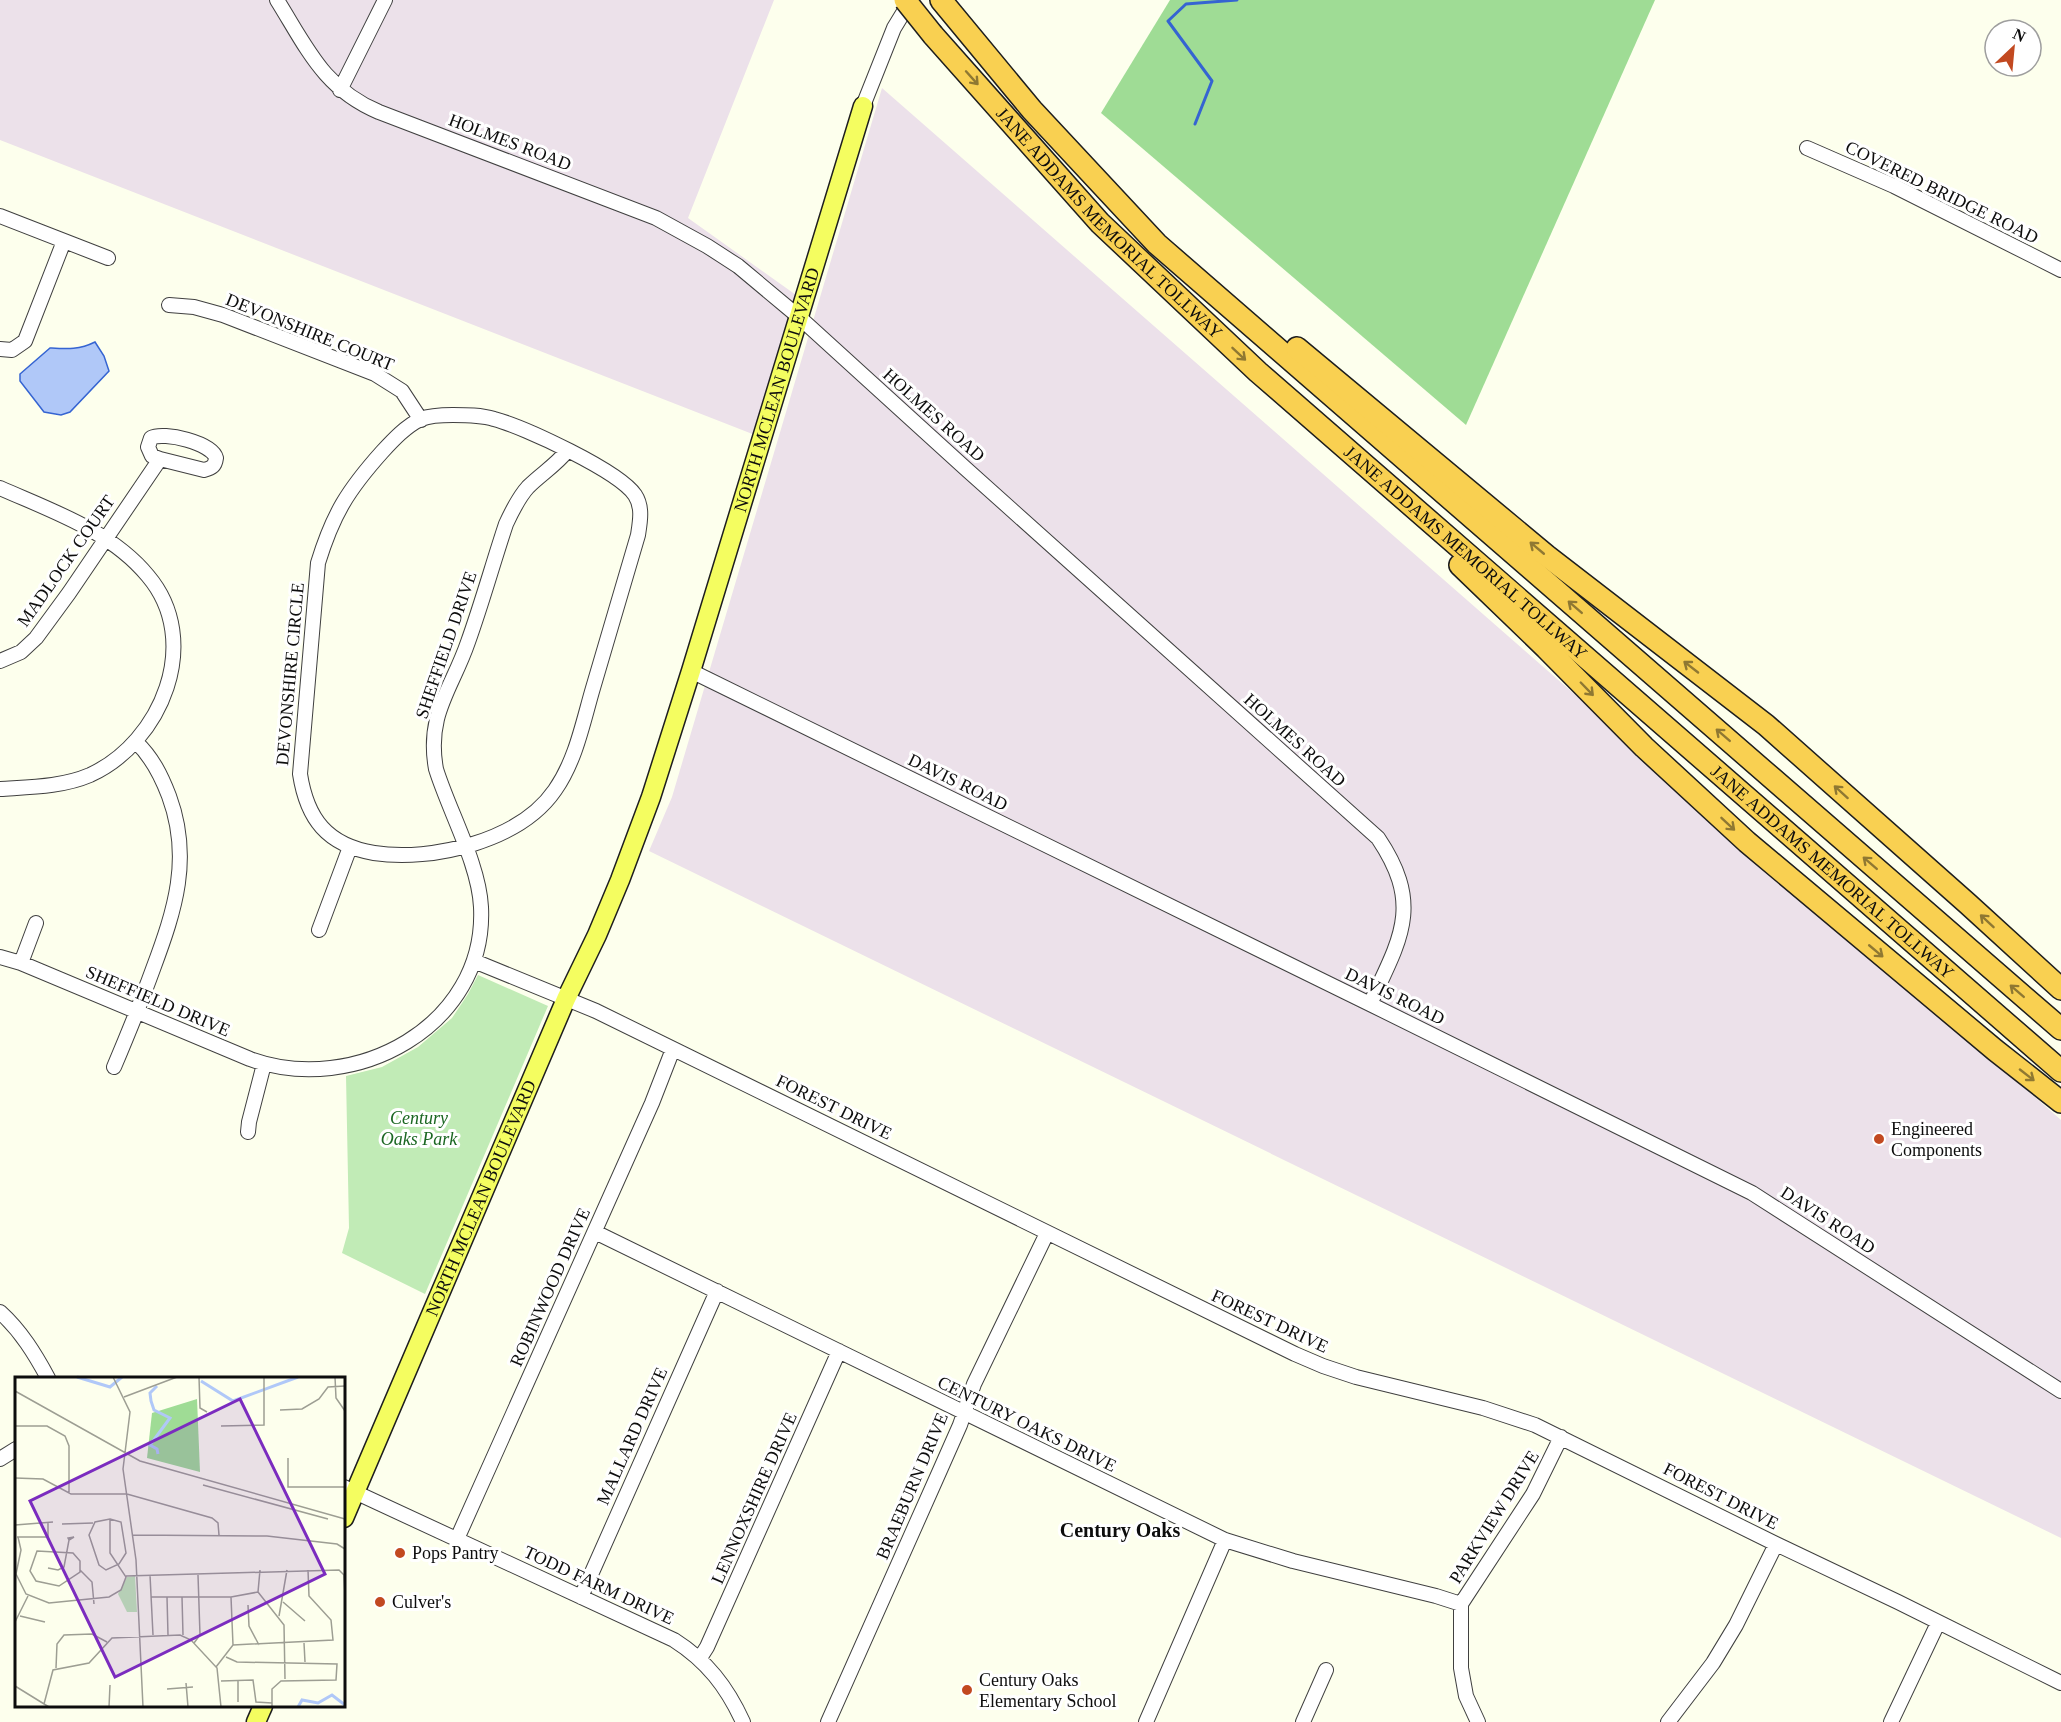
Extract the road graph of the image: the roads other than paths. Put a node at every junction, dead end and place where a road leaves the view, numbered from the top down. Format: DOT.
graph roads {
  1 [pos="277,0"];
  2 [pos="385,0"];
  3 [pos="905,0"];
  4 [pos="910,0"];
  5 [pos="945,5"];
  6 [pos="340,90"];
  7 [pos="864,106"];
  8 [pos="1807,148"];
  9 [pos="0,216"];
  10 [pos="64,241"];
  11 [pos="108,258"];
  12 [pos="1184,267"];
  13 [pos="2061,270"];
  14 [pos="169,306"];
  15 [pos="799,317"];
  16 [pos="0,349"];
  17 [pos="1258,372"];
  18 [pos="421,420"];
  19 [pos="567,451"];
  20 [pos="156,465"];
  21 [pos="0,488"];
  22 [pos="105,539"];
  23 [pos="0,661"];
  24 [pos="691,671"];
  25 [pos="136,741"];
  26 [pos="0,789"];
  27 [pos="465,846"];
  28 [pos="350,847"];
  29 [pos="36,923"];
  30 [pos="319,930"];
  31 [pos="0,957"];
  32 [pos="474,961"];
  33 [pos="21,963"];
  34 [pos="2061,989"];
  35 [pos="566,999"];
  36 [pos="1370,1004"];
  37 [pos="137,1012"];
  38 [pos="2061,1029"];
  39 [pos="673,1049"];
  40 [pos="264,1064"];
  41 [pos="114,1067"];
  42 [pos="2061,1071"];
  43 [pos="2061,1101"];
  44 [pos="248,1132"];
  45 [pos="595,1232"];
  46 [pos="1047,1233"];
  47 [pos="717,1291"];
  48 [pos="0,1312"];
  49 [pos="839,1351"];
  50 [pos="47,1377"];
  51 [pos="2061,1391"];
  52 [pos="964,1411"];
  53 [pos="1561,1437"];
  54 [pos="15,1450"];
  55 [pos="0,1459"];
  56 [pos="349,1489"];
  57 [pos="345,1512"];
  58 [pos="457,1539"];
  59 [pos="1225,1540"];
  60 [pos="1776,1544"];
  61 [pos="581,1597"];
  62 [pos="1461,1604"];
  63 [pos="1938,1623"];
  64 [pos="700,1658"];
  65 [pos="1326,1670"];
  66 [pos="2061,1683"];
  67 [pos="263,1707"];
  68 [pos="256,1722"];
  69 [pos="743,1722"];
  70 [pos="828,1722"];
  71 [pos="1146,1722"];
  72 [pos="1303,1722"];
  73 [pos="1478,1722"];
  74 [pos="1668,1722"];
  75 [pos="1891,1722"];
  1 -- 6 [label="street, HOLMES ROAD"];
  2 -- 6 [label="street"];
  3 -- 17 [label="highway, JANE ADDAMS MEMORIAL TOLLWAY, one-way, bridge"];
  4 -- 7 [label="street"];
  5 -- 12 [label="highway, JANE ADDAMS MEMORIAL TOLLWAY"];
  6 -- 15 [label="street, HOLMES ROAD"];
  7 -- 15 [label="main road, NORTH MCLEAN BOULEVARD"];
  8 -- 13 [label="street, COVERED BRIDGE ROAD"];
  9 -- 10 [label="street"];
  10 -- 11 [label="street"];
  10 -- 16 [label="street"];
  34 -- 12 [label="highway, one-way"];
  38 -- 12 [label="highway, JANE ADDAMS MEMORIAL TOLLWAY, one-way"];
  14 -- 18 [label="street, DEVONSHIRE COURT"];
  15 -- 24 [label="main road, NORTH MCLEAN BOULEVARD"];
  15 -- 36 [label="street, HOLMES ROAD"];
  17 -- 42 [label="highway, JANE ADDAMS MEMORIAL TOLLWAY"];
  17 -- 43 [label="highway, one-way"];
  18 -- 19 [label="street, DEVONSHIRE CIRCLE"];
  18 -- 28 [label="street, DEVONSHIRE CIRCLE"];
  19 -- 27 [label="street, SHEFFIELD DRIVE"];
  19 -- 27 [label="street, DEVONSHIRE CIRCLE"];
  20 -- 22 [label="street, MADLOCK COURT"];
  21 -- 22 [label="street"];
  22 -- 23 [label="street, MADLOCK COURT"];
  22 -- 25 [label="street"];
  24 -- 35 [label="main road, NORTH MCLEAN BOULEVARD"];
  24 -- 36 [label="street, DAVIS ROAD"];
  25 -- 26 [label="street"];
  25 -- 37 [label="street"];
  27 -- 28 [label="street, DEVONSHIRE CIRCLE"];
  27 -- 32 [label="street, SHEFFIELD DRIVE"];
  28 -- 30 [label="street"];
  29 -- 33 [label="street"];
  31 -- 33 [label="street, SHEFFIELD DRIVE"];
  32 -- 35 [label="street, FOREST DRIVE"];
  32 -- 40 [label="street, SHEFFIELD DRIVE"];
  33 -- 37 [label="street, SHEFFIELD DRIVE"];
  35 -- 39 [label="street, FOREST DRIVE"];
  35 -- 56 [label="main road, NORTH MCLEAN BOULEVARD"];
  36 -- 51 [label="street, DAVIS ROAD"];
  37 -- 40 [label="street, SHEFFIELD DRIVE"];
  37 -- 41 [label="street"];
  39 -- 45 [label="street, ROBINWOOD DRIVE"];
  39 -- 46 [label="street, FOREST DRIVE"];
  40 -- 44 [label="street"];
  45 -- 47 [label="street, CENTURY OAKS DRIVE"];
  45 -- 58 [label="street, ROBINWOOD DRIVE"];
  46 -- 52 [label="street, BRAEBURN DRIVE"];
  46 -- 53 [label="street, FOREST DRIVE"];
  47 -- 49 [label="street, CENTURY OAKS DRIVE"];
  47 -- 61 [label="street, MALLARD DRIVE"];
  48 -- 50 [label="street"];
  49 -- 52 [label="street, CENTURY OAKS DRIVE"];
  49 -- 64 [label="street, LENNOXSHIRE DRIVE"];
  52 -- 59 [label="street, CENTURY OAKS DRIVE"];
  52 -- 70 [label="street, BRAEBURN DRIVE"];
  53 -- 60 [label="street, FOREST DRIVE"];
  53 -- 62 [label="street, PARKVIEW DRIVE"];
  54 -- 55 [label="street"];
  56 -- 57 [label="main road, NORTH MCLEAN BOULEVARD"];
  56 -- 58 [label="street, TODD FARM DRIVE"];
  58 -- 61 [label="street, TODD FARM DRIVE"];
  59 -- 62 [label="street, CENTURY OAKS DRIVE"];
  59 -- 71 [label="street"];
  60 -- 63 [label="street, FOREST DRIVE"];
  60 -- 74 [label="street"];
  61 -- 64 [label="street, TODD FARM DRIVE"];
  62 -- 73 [label="street, PARKVIEW DRIVE"];
  63 -- 66 [label="street, FOREST DRIVE"];
  63 -- 75 [label="street"];
  64 -- 69 [label="street, TODD FARM DRIVE"];
  65 -- 72 [label="street"];
  67 -- 68 [label="main road"];
}
